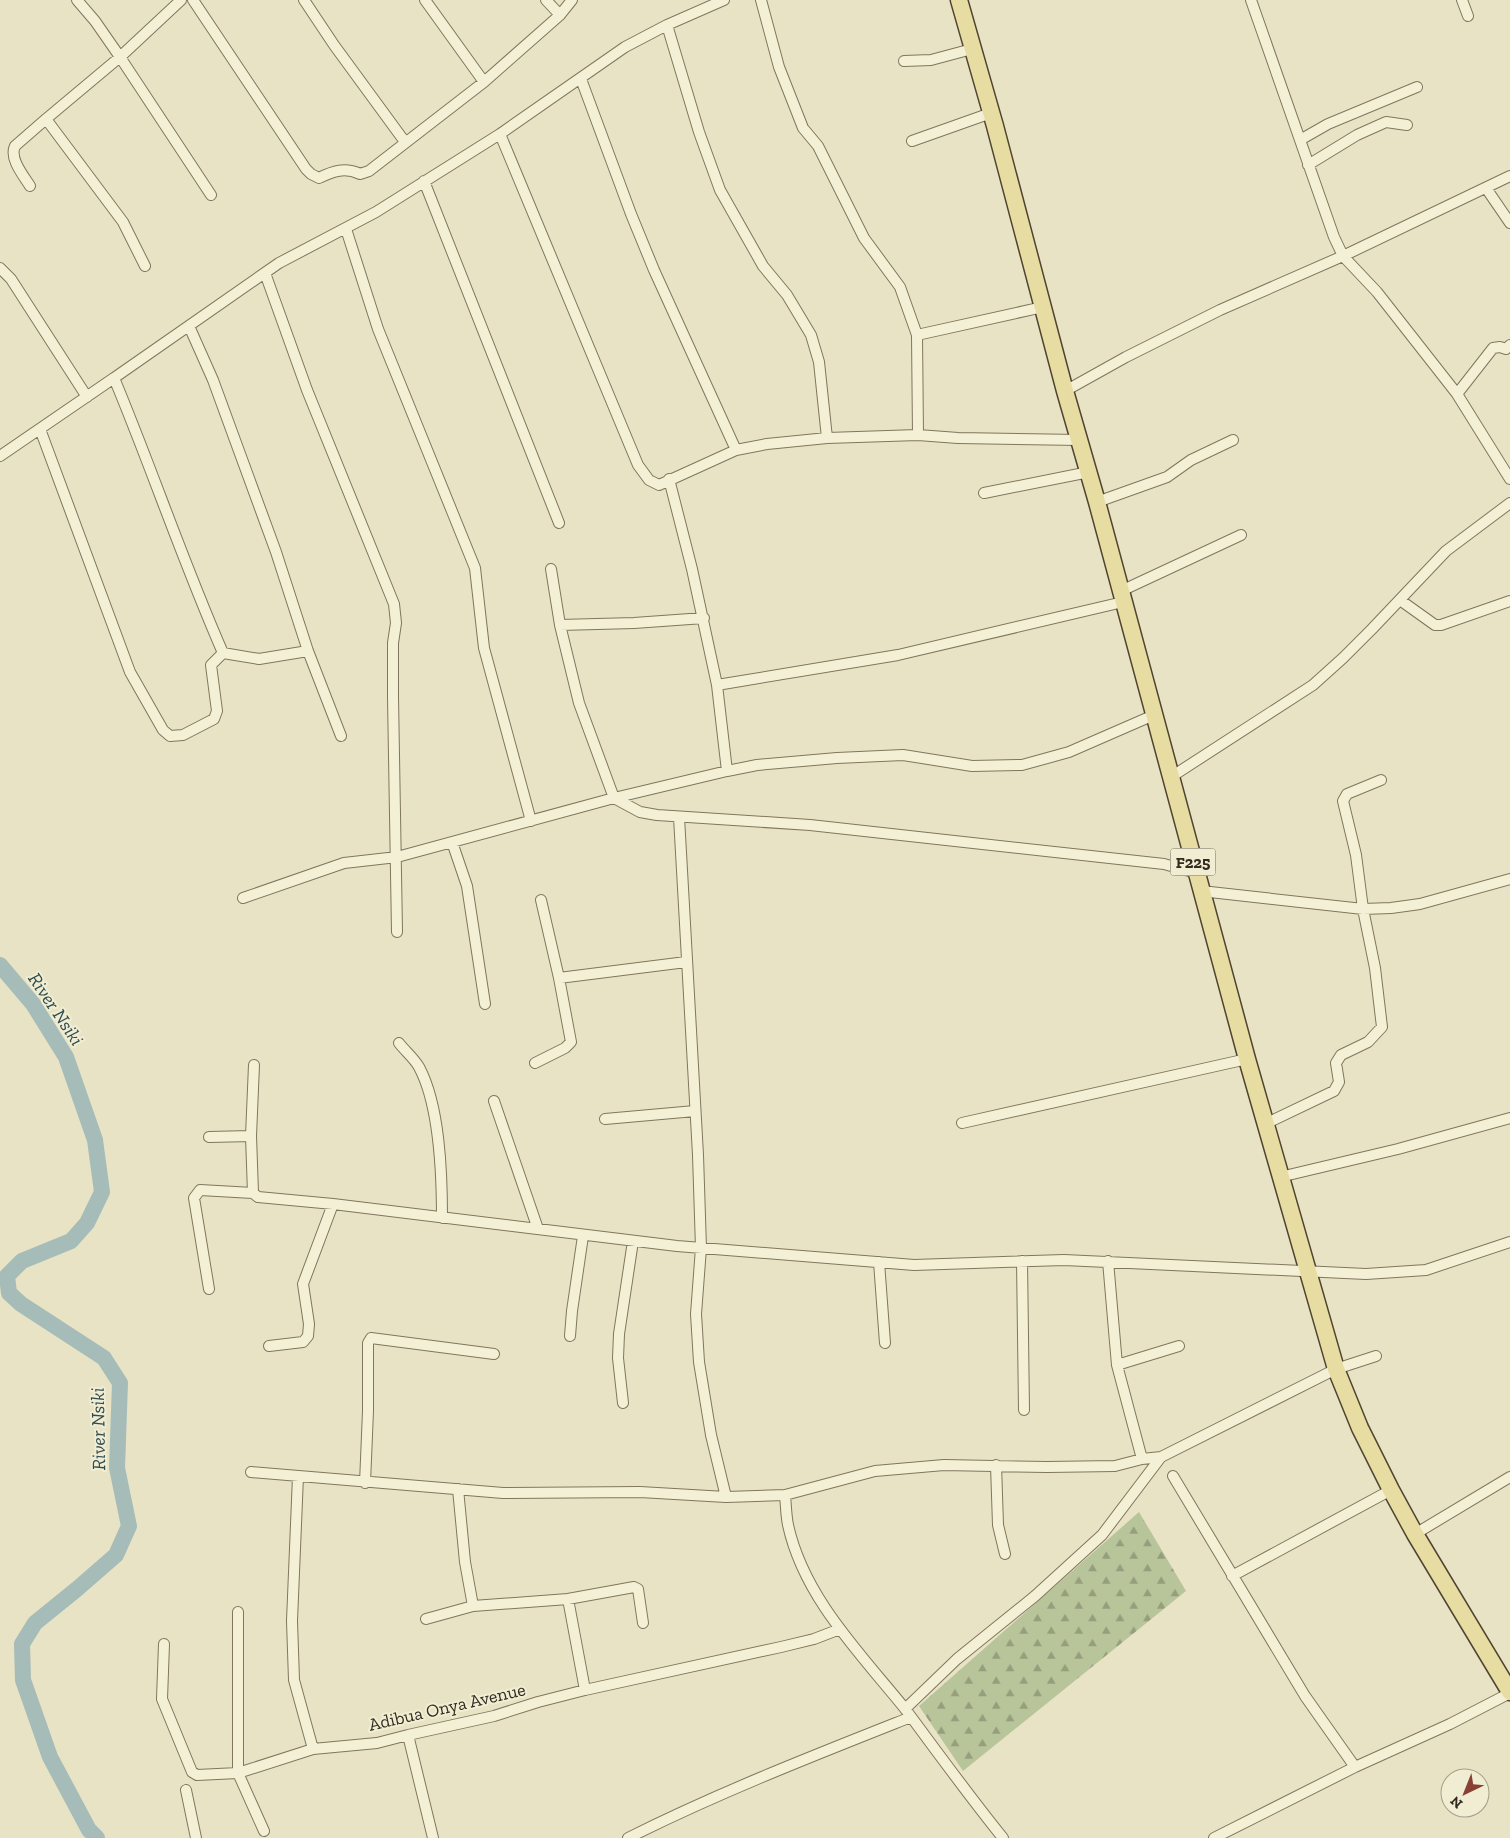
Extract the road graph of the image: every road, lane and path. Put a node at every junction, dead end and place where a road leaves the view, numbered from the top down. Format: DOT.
graph roads {
  1 [pos="77,0"];
  2 [pos="181,0"];
  3 [pos="193,0"];
  4 [pos="304,0"];
  5 [pos="425,0"];
  6 [pos="546,0"];
  7 [pos="572,0"];
  8 [pos="724,0"];
  9 [pos="760,0"];
  10 [pos="959,0"];
  11 [pos="1252,0"];
  12 [pos="1462,0"];
  13 [pos="560,15"];
  14 [pos="1468,16"];
  15 [pos="667,25"];
  16 [pos="972,49"];
  17 [pos="120,57"];
  18 [pos="904,61"];
  19 [pos="581,79"];
  20 [pos="484,82"];
  21 [pos="1417,87"];
  22 [pos="991,113"];
  23 [pos="46,118"];
  24 [pos="1407,125"];
  25 [pos="500,134"];
  26 [pos="1300,140"];
  27 [pos="912,141"];
  28 [pos="405,142"];
  29 [pos="1308,165"];
  30 [pos="1510,176"];
  31 [pos="424,181"];
  32 [pos="30,186"];
  33 [pos="1486,188"];
  34 [pos="210,195"];
  35 [pos="1510,223"];
  36 [pos="346,229"];
  37 [pos="1343,256"];
  38 [pos="145,266"];
  39 [pos="0,268"];
  40 [pos="264,273"];
  41 [pos="1043,307"];
  42 [pos="189,326"];
  43 [pos="916,335"];
  44 [pos="1510,345"];
  45 [pos="114,378"];
  46 [pos="1065,391"];
  47 [pos="1457,394"];
  48 [pos="87,397"];
  49 [pos="40,429"];
  50 [pos="918,435"];
  51 [pos="827,438"];
  52 [pos="1080,440"];
  53 [pos="1233,440"];
  54 [pos="736,450"];
  55 [pos="0,456"];
  56 [pos="1089,472"];
  57 [pos="1510,479"];
  58 [pos="670,480"];
  59 [pos="984,493"];
  60 [pos="1098,502"];
  61 [pos="1510,503"];
  62 [pos="559,523"];
  63 [pos="1241,535"];
  64 [pos="551,569"];
  65 [pos="1122,596"];
  66 [pos="1400,600"];
  67 [pos="1510,601"];
  68 [pos="704,618"];
  69 [pos="560,625"];
  70 [pos="308,651"];
  71 [pos="223,653"];
  72 [pos="717,685"];
  73 [pos="1154,715"];
  74 [pos="341,736"];
  75 [pos="728,771"];
  76 [pos="1171,777"];
  77 [pos="1381,780"];
  78 [pos="614,798"];
  79 [pos="679,817"];
  80 [pos="531,821"];
  81 [pos="452,842"];
  82 [pos="397,857"];
  83 [pos="1196,873"];
  84 [pos="1510,879"];
  85 [pos="1201,890"];
  86 [pos="243,898"];
  87 [pos="541,900"];
  88 [pos="1363,909"];
  89 [pos="397,932"];
  90 [pos="686,962"];
  91 [pos="559,978"];
  92 [pos="485,1004"];
  93 [pos="399,1044"];
  94 [pos="1247,1059"];
  95 [pos="535,1063"];
  96 [pos="254,1065"];
  97 [pos="494,1101"];
  98 [pos="695,1111"];
  99 [pos="1510,1118"];
  100 [pos="605,1119"];
  101 [pos="962,1123"];
  102 [pos="1265,1124"];
  103 [pos="250,1136"];
  104 [pos="209,1137"];
  105 [pos="1280,1177"];
  106 [pos="253,1193"];
  107 [pos="333,1204"];
  108 [pos="442,1218"];
  109 [pos="538,1229"];
  110 [pos="584,1236"];
  111 [pos="634,1241"];
  112 [pos="1510,1242"];
  113 [pos="701,1248"];
  114 [pos="1022,1261"];
  115 [pos="1108,1261"];
  116 [pos="879,1262"];
  117 [pos="1307,1272"];
  118 [pos="209,1289"];
  119 [pos="570,1336"];
  120 [pos="885,1343"];
  121 [pos="269,1346"];
  122 [pos="1179,1346"];
  123 [pos="494,1354"];
  124 [pos="1376,1356"];
  125 [pos="1117,1365"];
  126 [pos="1336,1369"];
  127 [pos="622,1403"];
  128 [pos="1024,1410"];
  129 [pos="1161,1457"];
  130 [pos="1142,1459"];
  131 [pos="996,1465"];
  132 [pos="251,1472"];
  133 [pos="298,1476"];
  134 [pos="1173,1476"];
  135 [pos="1510,1477"];
  136 [pos="365,1483"];
  137 [pos="458,1489"];
  138 [pos="1391,1490"];
  139 [pos="785,1495"];
  140 [pos="726,1497"];
  141 [pos="1415,1534"];
  142 [pos="1005,1554"];
  143 [pos="1232,1576"];
  144 [pos="568,1599"];
  145 [pos="473,1606"];
  146 [pos="238,1612"];
  147 [pos="426,1620"];
  148 [pos="643,1623"];
  149 [pos="840,1630"];
  150 [pos="164,1644"];
  151 [pos="585,1690"];
  152 [pos="1510,1693"];
  153 [pos="908,1713"];
  154 [pos="408,1736"];
  155 [pos="313,1749"];
  156 [pos="1355,1767"];
  157 [pos="238,1773"];
  158 [pos="186,1790"];
  159 [pos="264,1830"];
  160 [pos="196,1838"];
  161 [pos="433,1838"];
  162 [pos="628,1838"];
  163 [pos="1003,1838"];
  164 [pos="1214,1838"];
  1 -- 17 [label="street"];
  2 -- 17 [label="street"];
  3 -- 28 [label="street"];
  4 -- 28 [label="street"];
  5 -- 20 [label="street"];
  6 -- 13 [label="street"];
  7 -- 13 [label="street"];
  8 -- 15 [label="street"];
  9 -- 43 [label="street"];
  10 -- 16 [label="main road, F225"];
  11 -- 26 [label="street"];
  12 -- 14 [label="street"];
  13 -- 20 [label="street"];
  15 -- 19 [label="street"];
  15 -- 51 [label="street"];
  16 -- 18 [label="street"];
  16 -- 22 [label="main road, F225"];
  17 -- 23 [label="street"];
  17 -- 34 [label="street"];
  19 -- 25 [label="street"];
  19 -- 54 [label="street"];
  20 -- 28 [label="street"];
  21 -- 26 [label="street"];
  22 -- 27 [label="street"];
  22 -- 41 [label="main road, F225"];
  23 -- 32 [label="street"];
  23 -- 38 [label="street"];
  24 -- 29 [label="street"];
  25 -- 31 [label="street"];
  25 -- 58 [label="street"];
  26 -- 29 [label="street"];
  29 -- 37 [label="street"];
  30 -- 33 [label="street"];
  31 -- 36 [label="street"];
  31 -- 62 [label="street"];
  33 -- 35 [label="street"];
  33 -- 37 [label="street"];
  36 -- 40 [label="street"];
  36 -- 80 [label="street"];
  37 -- 46 [label="street"];
  37 -- 47 [label="street"];
  39 -- 48 [label="street"];
  40 -- 42 [label="street"];
  40 -- 82 [label="street"];
  41 -- 43 [label="street"];
  41 -- 46 [label="main road, F225"];
  42 -- 45 [label="street"];
  42 -- 70 [label="street"];
  43 -- 50 [label="street"];
  44 -- 47 [label="street"];
  45 -- 48 [label="street"];
  45 -- 71 [label="street"];
  46 -- 52 [label="main road, F225"];
  47 -- 57 [label="street"];
  48 -- 49 [label="street"];
  49 -- 55 [label="street"];
  49 -- 71 [label="street"];
  50 -- 51 [label="street"];
  50 -- 52 [label="street"];
  51 -- 54 [label="street"];
  52 -- 56 [label="main road, F225"];
  53 -- 60 [label="street"];
  54 -- 58 [label="street"];
  56 -- 59 [label="street"];
  56 -- 60 [label="main road, F225"];
  58 -- 68 [label="street"];
  60 -- 65 [label="main road, F225"];
  61 -- 66 [label="street"];
  63 -- 65 [label="street"];
  64 -- 69 [label="street"];
  65 -- 72 [label="street"];
  65 -- 73 [label="main road, F225"];
  66 -- 67 [label="street"];
  66 -- 76 [label="street"];
  68 -- 69 [label="street"];
  68 -- 72 [label="street"];
  69 -- 78 [label="street"];
  70 -- 71 [label="street"];
  70 -- 74 [label="street"];
  72 -- 75 [label="street"];
  73 -- 75 [label="street"];
  73 -- 76 [label="main road, F225"];
  75 -- 78 [label="street"];
  76 -- 83 [label="main road, F225"];
  77 -- 88 [label="street"];
  78 -- 79 [label="street"];
  78 -- 80 [label="street"];
  79 -- 83 [label="street"];
  79 -- 90 [label="street"];
  80 -- 81 [label="street"];
  81 -- 82 [label="street"];
  81 -- 92 [label="street"];
  82 -- 86 [label="street"];
  82 -- 89 [label="street"];
  83 -- 85 [label="main road, F225"];
  84 -- 88 [label="street"];
  85 -- 88 [label="street"];
  85 -- 94 [label="main road, F225"];
  87 -- 91 [label="street"];
  88 -- 102 [label="street"];
  90 -- 91 [label="street"];
  90 -- 98 [label="street"];
  91 -- 95 [label="street"];
  93 -- 108 [label="street"];
  94 -- 101 [label="street"];
  94 -- 102 [label="main road, F225"];
  96 -- 103 [label="street"];
  97 -- 109 [label="street"];
  98 -- 100 [label="street"];
  98 -- 113 [label="street"];
  99 -- 105 [label="street"];
  102 -- 105 [label="main road, F225"];
  103 -- 104 [label="street"];
  103 -- 106 [label="street"];
  105 -- 117 [label="main road, F225"];
  106 -- 107 [label="street"];
  106 -- 118 [label="street"];
  107 -- 108 [label="street"];
  107 -- 121 [label="street"];
  108 -- 109 [label="street"];
  109 -- 110 [label="street"];
  110 -- 111 [label="street"];
  110 -- 119 [label="street"];
  111 -- 113 [label="street"];
  111 -- 127 [label="street"];
  112 -- 117 [label="street"];
  113 -- 116 [label="street"];
  113 -- 140 [label="street"];
  114 -- 115 [label="street"];
  114 -- 116 [label="street"];
  114 -- 128 [label="street"];
  115 -- 117 [label="street"];
  115 -- 125 [label="street"];
  116 -- 120 [label="street"];
  117 -- 126 [label="main road, F225"];
  122 -- 125 [label="street"];
  123 -- 136 [label="street"];
  124 -- 126 [label="street"];
  125 -- 130 [label="street"];
  126 -- 129 [label="street"];
  126 -- 138 [label="main road, F225"];
  129 -- 130 [label="street"];
  129 -- 153 [label="street"];
  130 -- 131 [label="street"];
  131 -- 139 [label="street"];
  131 -- 142 [label="street"];
  132 -- 133 [label="street"];
  133 -- 136 [label="street"];
  133 -- 155 [label="street"];
  134 -- 143 [label="street"];
  135 -- 141 [label="street"];
  136 -- 137 [label="street"];
  137 -- 140 [label="street"];
  137 -- 145 [label="street"];
  138 -- 141 [label="main road, F225"];
  138 -- 143 [label="street"];
  139 -- 140 [label="street"];
  139 -- 149 [label="street"];
  141 -- 152 [label="main road, F225"];
  143 -- 156 [label="street"];
  144 -- 145 [label="street"];
  144 -- 148 [label="street"];
  144 -- 151 [label="street"];
  145 -- 147 [label="street"];
  146 -- 157 [label="street"];
  149 -- 151 [label="street, Adibua Onya Avenue"];
  149 -- 153 [label="street"];
  150 -- 157 [label="street, Adibua Onya Avenue"];
  151 -- 154 [label="street, Adibua Onya Avenue"];
  152 -- 156 [label="street"];
  153 -- 162 [label="street"];
  153 -- 163 [label="street"];
  154 -- 155 [label="street, Adibua Onya Avenue"];
  154 -- 161 [label="street"];
  155 -- 157 [label="street, Adibua Onya Avenue"];
  156 -- 164 [label="street"];
  157 -- 159 [label="street"];
  158 -- 160 [label="street"];
}
